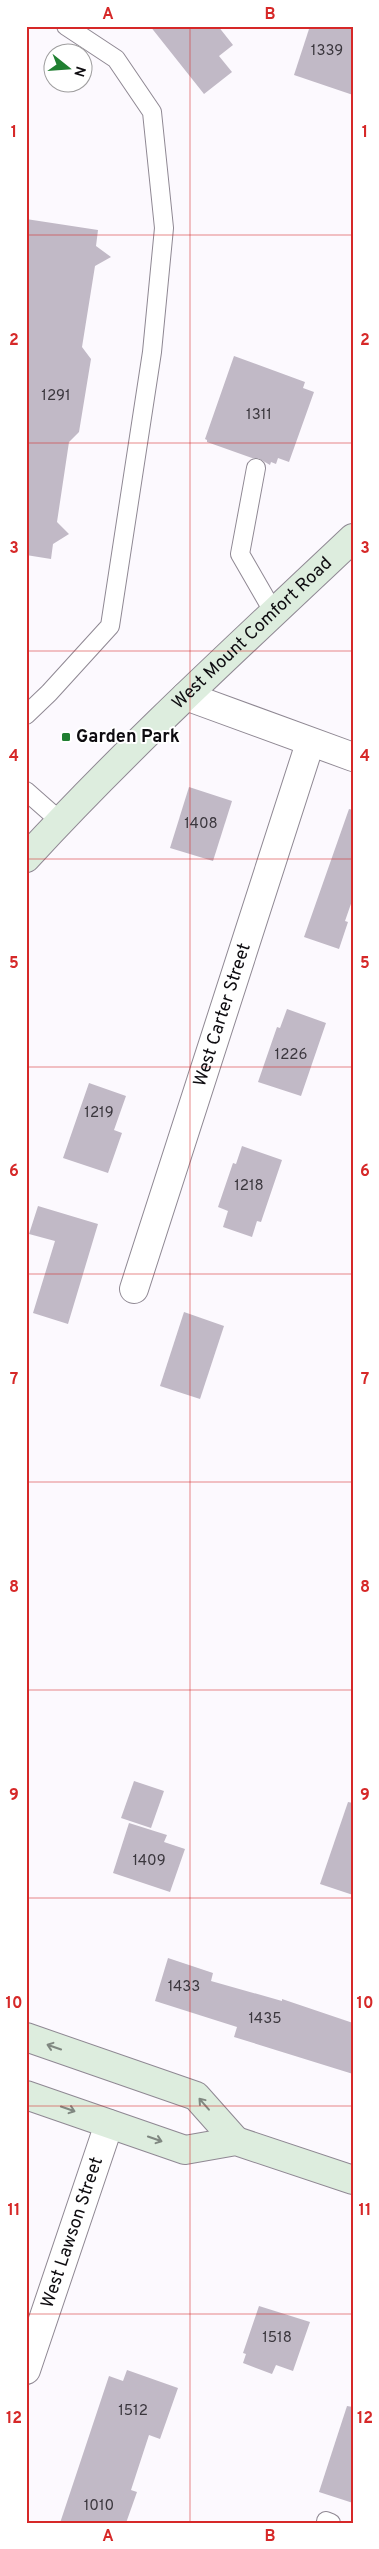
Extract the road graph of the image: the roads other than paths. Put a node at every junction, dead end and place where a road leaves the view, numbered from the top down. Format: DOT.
graph roads {
  1 [pos="66,26"];
  2 [pos="256,468"];
  3 [pos="353,538"];
  4 [pos="274,613"];
  5 [pos="186,696"];
  6 [pos="26,714"];
  7 [pos="310,743"];
  8 [pos="353,757"];
  9 [pos="26,791"];
  10 [pos="60,821"];
  11 [pos="26,858"];
  12 [pos="134,1289"];
  13 [pos="26,2037"];
  14 [pos="26,2095"];
  15 [pos="109,2124"];
  16 [pos="236,2141"];
  17 [pos="353,2180"];
  18 [pos="26,2370"];
  1 -- 6 [label="lane"];
  2 -- 4 [label="lane"];
  3 -- 4 [label="main road, West Mount Comfort Road"];
  4 -- 5 [label="main road, West Mount Comfort Road"];
  5 -- 7 [label="street"];
  5 -- 10 [label="main road, West Mount Comfort Road"];
  7 -- 8 [label="street"];
  7 -- 12 [label="street, West Carter Street"];
  9 -- 10 [label="lane"];
  10 -- 11 [label="main road, West Mount Comfort Road"];
  16 -- 13 [label="main road, one-way"];
  14 -- 15 [label="main road, one-way"];
  15 -- 16 [label="main road, one-way"];
  15 -- 18 [label="street, West Lawson Street"];
  16 -- 17 [label="main road"];
}
